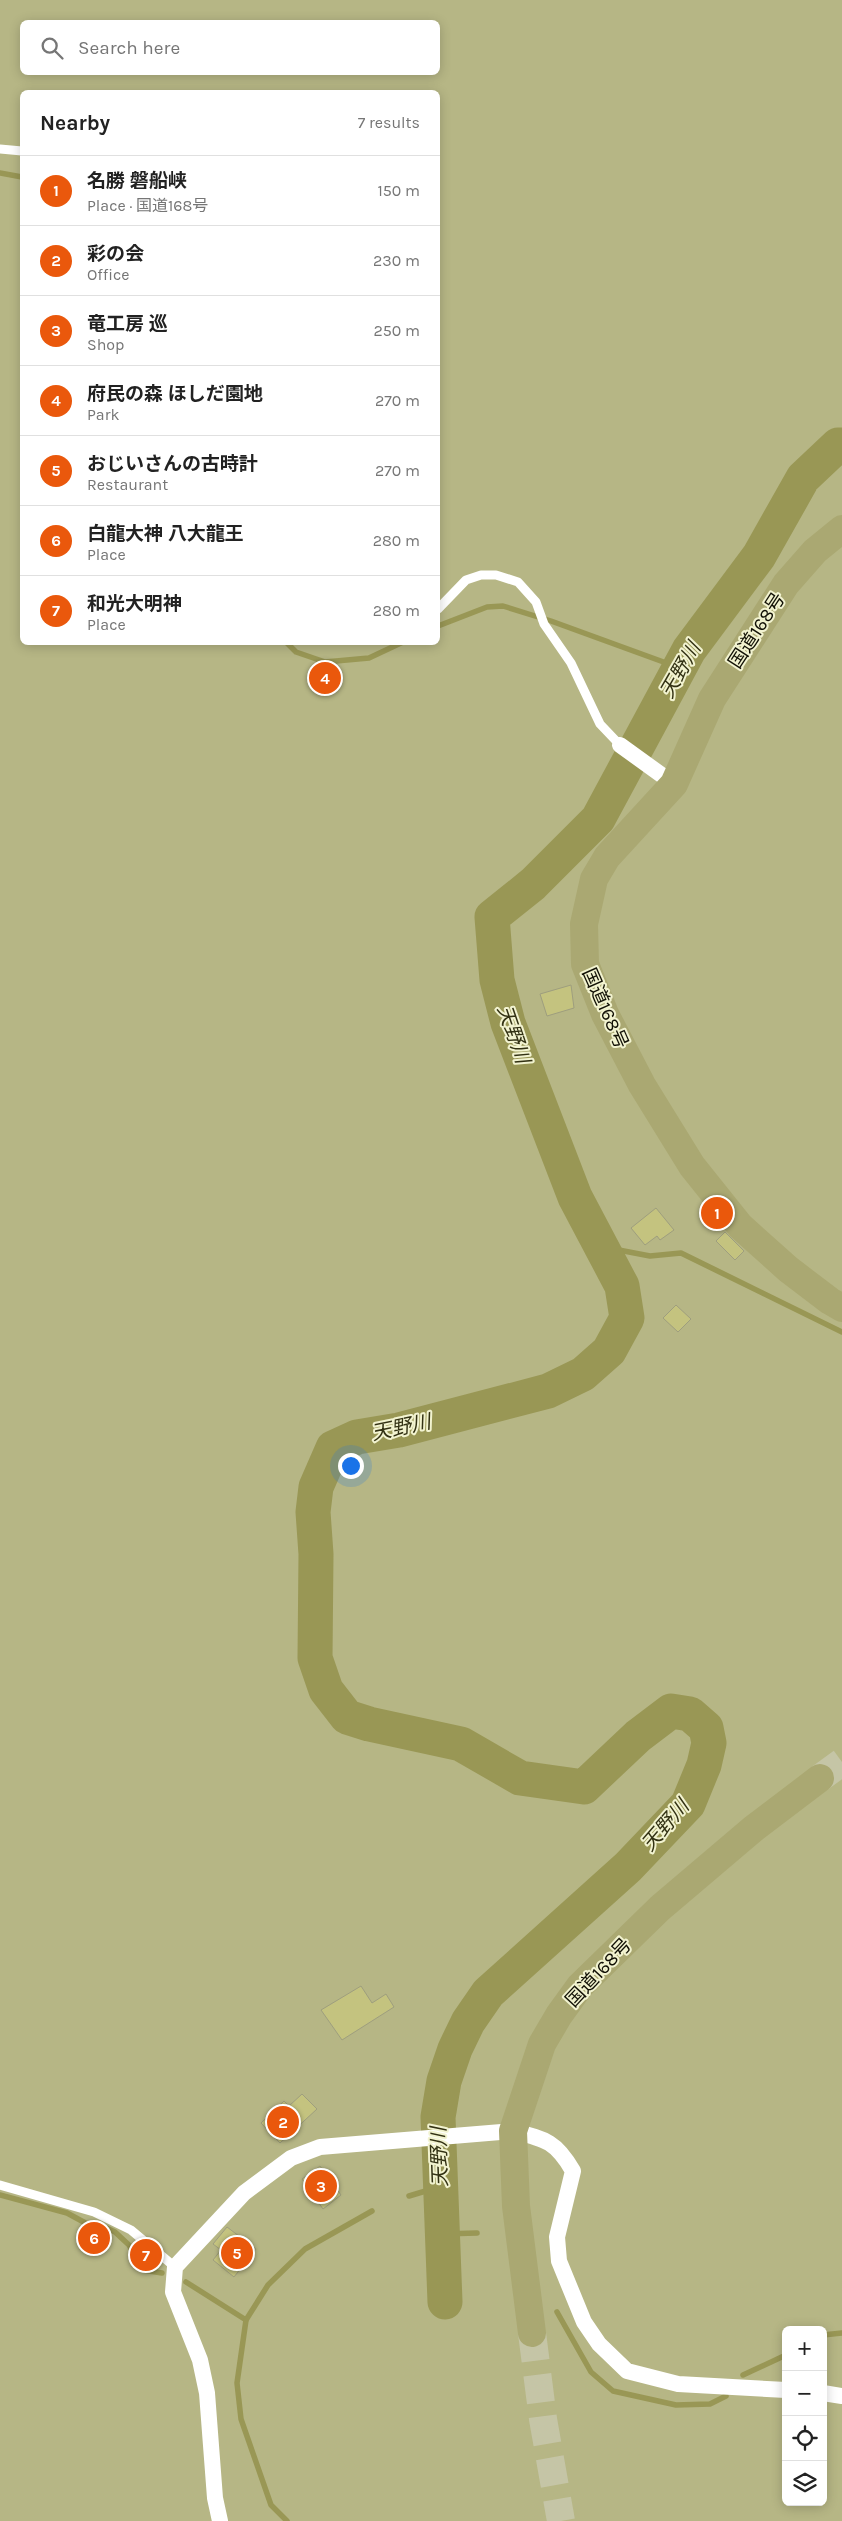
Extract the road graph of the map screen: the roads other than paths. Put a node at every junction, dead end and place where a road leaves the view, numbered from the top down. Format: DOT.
graph roads {
  1 [pos="0,149"];
  2 [pos="20,151"];
  3 [pos="842,529"];
  4 [pos="440,607"];
  5 [pos="620,745"];
  6 [pos="667,779"];
  7 [pos="842,1308"];
  8 [pos="820,1778"];
  9 [pos="513,2131"];
  10 [pos="0,2185"];
  11 [pos="175,2266"];
  12 [pos="532,2333"];
  13 [pos="782,2390"];
  14 [pos="827,2394"];
  15 [pos="842,2396"];
  16 [pos="220,2521"];
  1 -- 2 [label="lane"];
  3 -- 6 [label="highway, 国道168号"];
  4 -- 5 [label="lane"];
  5 -- 6 [label="street"];
  6 -- 7 [label="highway, 国道168号"];
  8 -- 9 [label="highway, 国道168号"];
  9 -- 11 [label="street"];
  9 -- 12 [label="highway, 国道168号"];
  9 -- 13 [label="street"];
  10 -- 11 [label="lane"];
  11 -- 16 [label="street"];
  14 -- 15 [label="street"];
}
